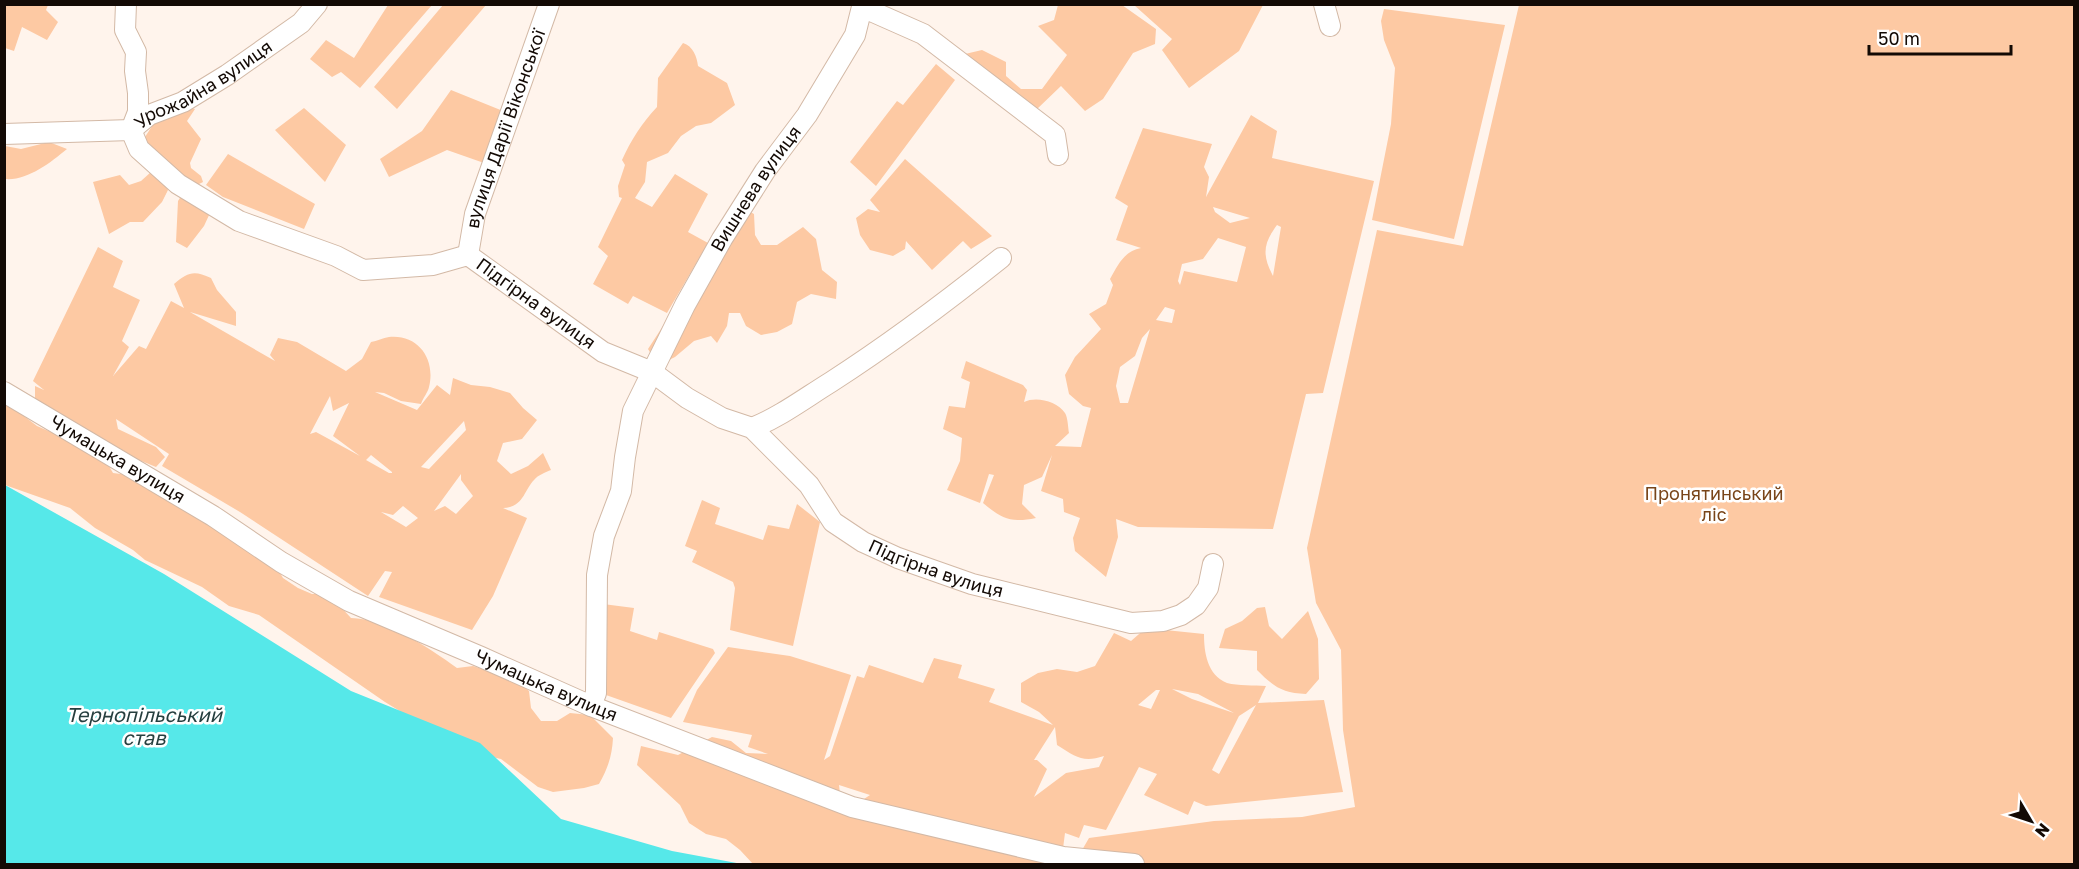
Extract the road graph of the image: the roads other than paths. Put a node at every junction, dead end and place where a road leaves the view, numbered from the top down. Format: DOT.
graph roads {
  1 [pos="126,4"];
  2 [pos="316,4"];
  3 [pos="549,4"];
  4 [pos="1324,4"];
  5 [pos="862,6"];
  6 [pos="1330,26"];
  7 [pos="131,130"];
  8 [pos="4,134"];
  9 [pos="1058,155"];
  10 [pos="468,255"];
  11 [pos="1001,258"];
  12 [pos="652,372"];
  13 [pos="4,392"];
  14 [pos="752,428"];
  15 [pos="1213,564"];
  16 [pos="591,706"];
  17 [pos="1134,864"];
  1 -- 7 [label="street"];
  2 -- 7 [label="street, Урожайна вулиця"];
  3 -- 10 [label="street, вулиця Дарії Віконської"];
  4 -- 6 [label="street"];
  5 -- 9 [label="street, Вишнева вулиця"];
  5 -- 12 [label="street, Вишнева вулиця"];
  7 -- 8 [label="street, Урожайна вулиця"];
  7 -- 10 [label="street, Підгірна вулиця"];
  10 -- 12 [label="street, Підгірна вулиця"];
  11 -- 14 [label="street"];
  12 -- 14 [label="street, Підгірна вулиця"];
  12 -- 16 [label="street, Вишнева вулиця"];
  13 -- 16 [label="street, Чумацька вулиця"];
  14 -- 15 [label="street, Підгірна вулиця"];
  16 -- 17 [label="street, Чумацька вулиця"];
}
